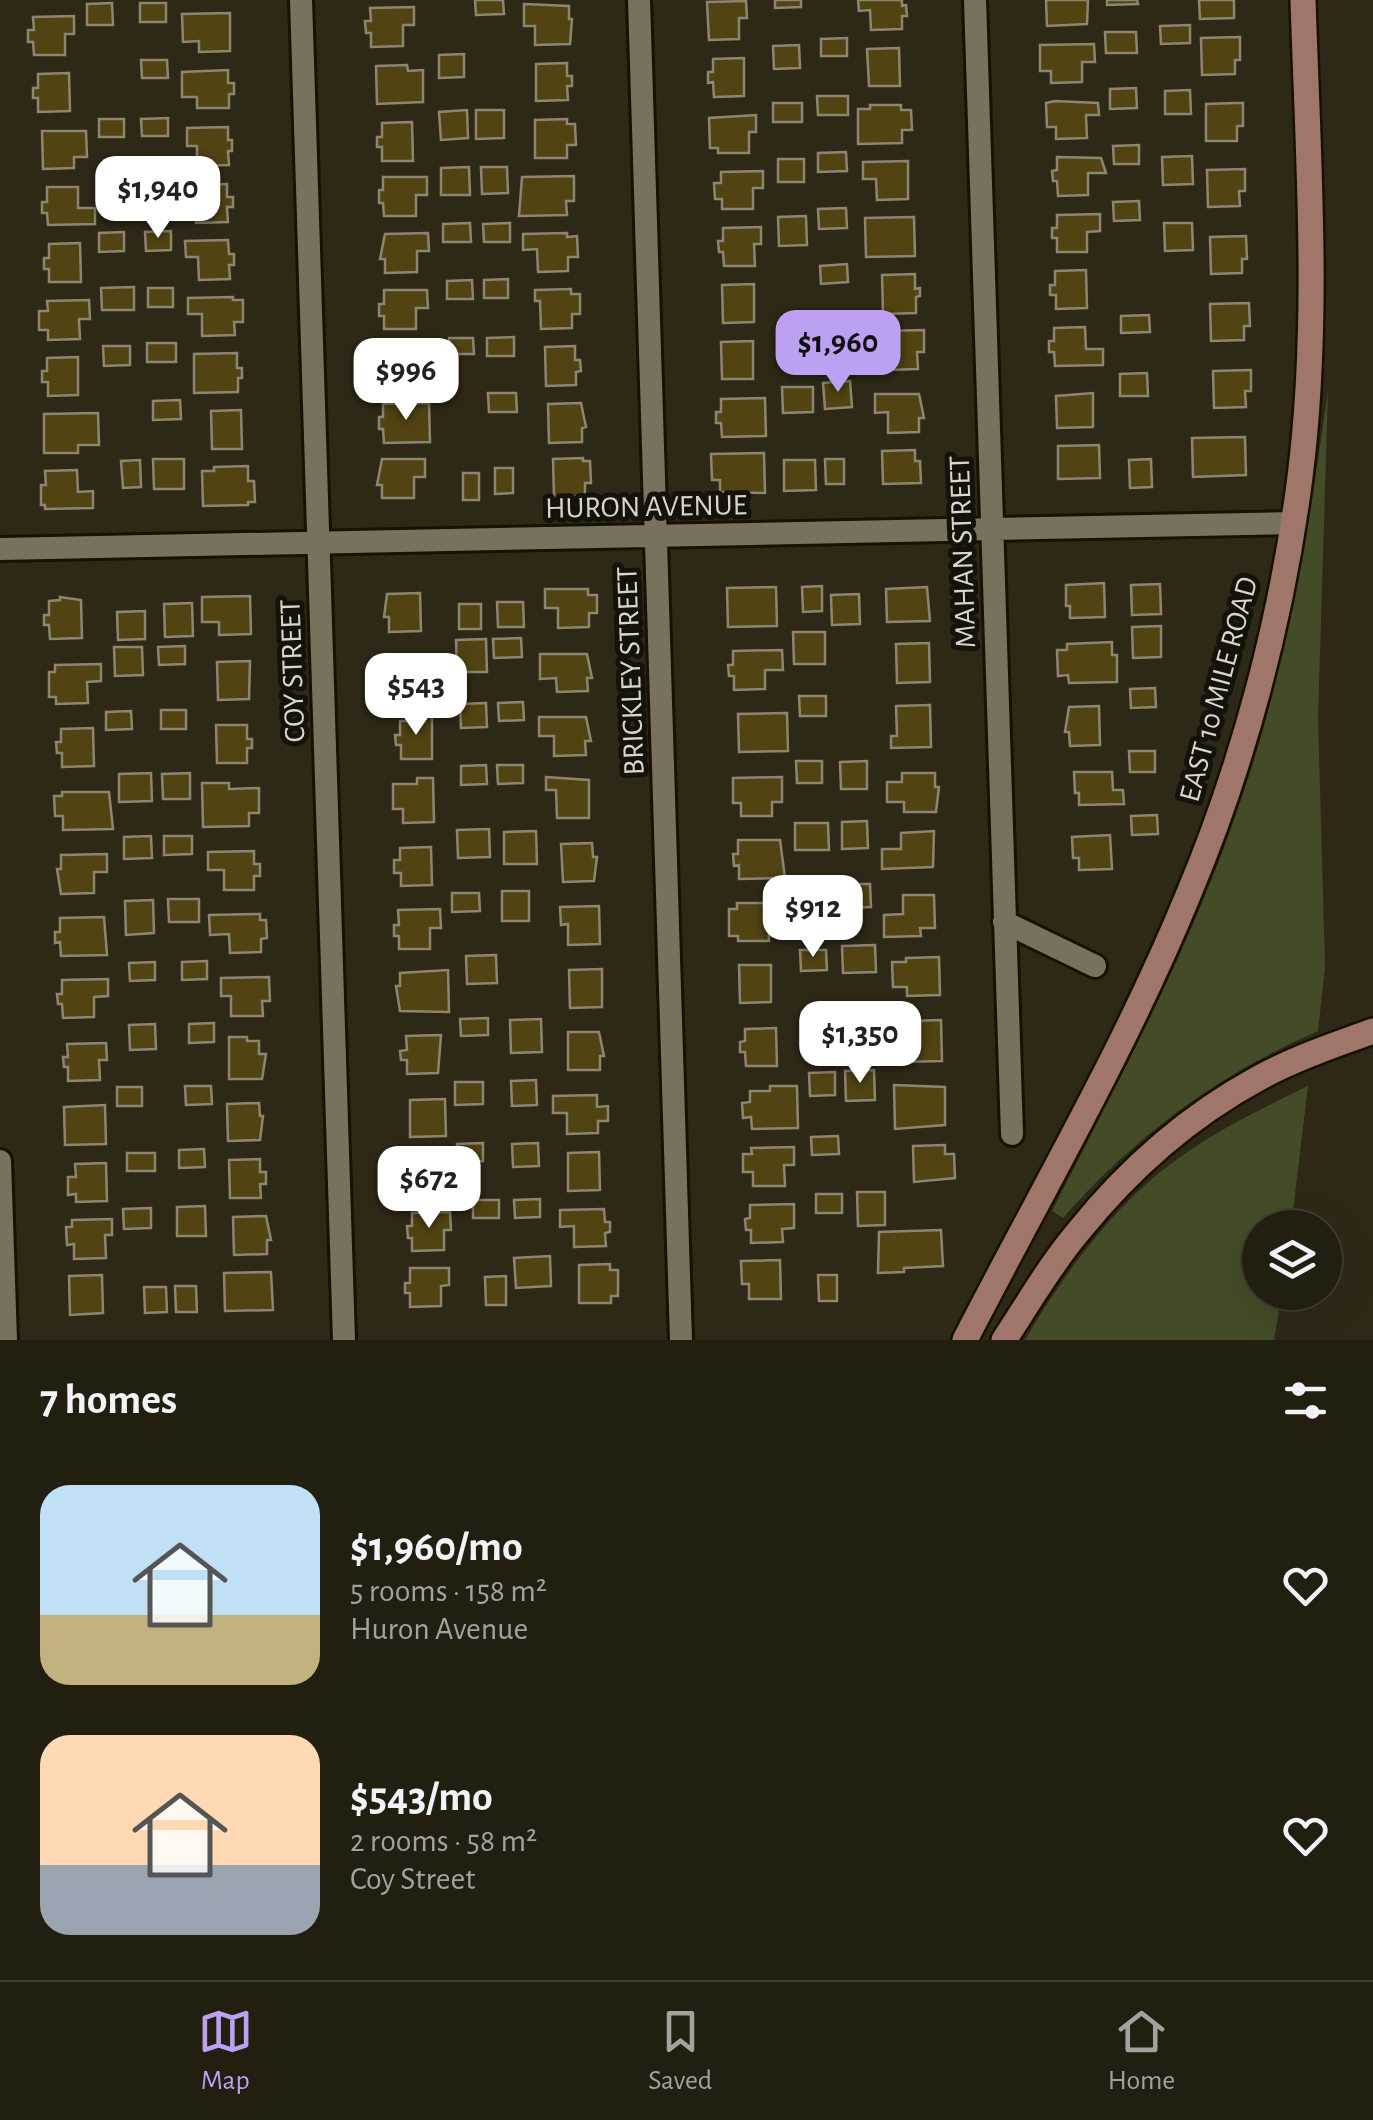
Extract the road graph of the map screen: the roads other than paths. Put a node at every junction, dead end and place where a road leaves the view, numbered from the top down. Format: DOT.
graph roads {
  1 [pos="300,0"];
  2 [pos="639,0"];
  3 [pos="975,0"];
  4 [pos="1303,0"];
  5 [pos="1293,523"];
  6 [pos="992,528"];
  7 [pos="656,536"];
  8 [pos="318,542"];
  9 [pos="0,549"];
  10 [pos="1004,922"];
  11 [pos="1095,966"];
  12 [pos="1373,1031"];
  13 [pos="1012,1134"];
  14 [pos="0,1161"];
  15 [pos="6,1340"];
  16 [pos="344,1340"];
  17 [pos="681,1340"];
  18 [pos="965,1340"];
  19 [pos="1004,1340"];
  1 -- 8 [label="street, COY STREET"];
  2 -- 7 [label="street, BRICKLEY STREET"];
  3 -- 6 [label="street, MAHAN STREET"];
  4 -- 5 [label="main road, EAST 10 MILE ROAD"];
  5 -- 6 [label="street, HURON AVENUE"];
  5 -- 18 [label="main road, EAST 10 MILE ROAD"];
  6 -- 7 [label="street, HURON AVENUE"];
  6 -- 10 [label="street, MAHAN STREET"];
  7 -- 8 [label="street, HURON AVENUE"];
  7 -- 17 [label="street, BRICKLEY STREET"];
  8 -- 9 [label="street, HURON AVENUE"];
  8 -- 16 [label="street, COY STREET"];
  10 -- 11 [label="street"];
  10 -- 13 [label="street, MAHAN STREET"];
  12 -- 19 [label="main road"];
  14 -- 15 [label="street"];
}
